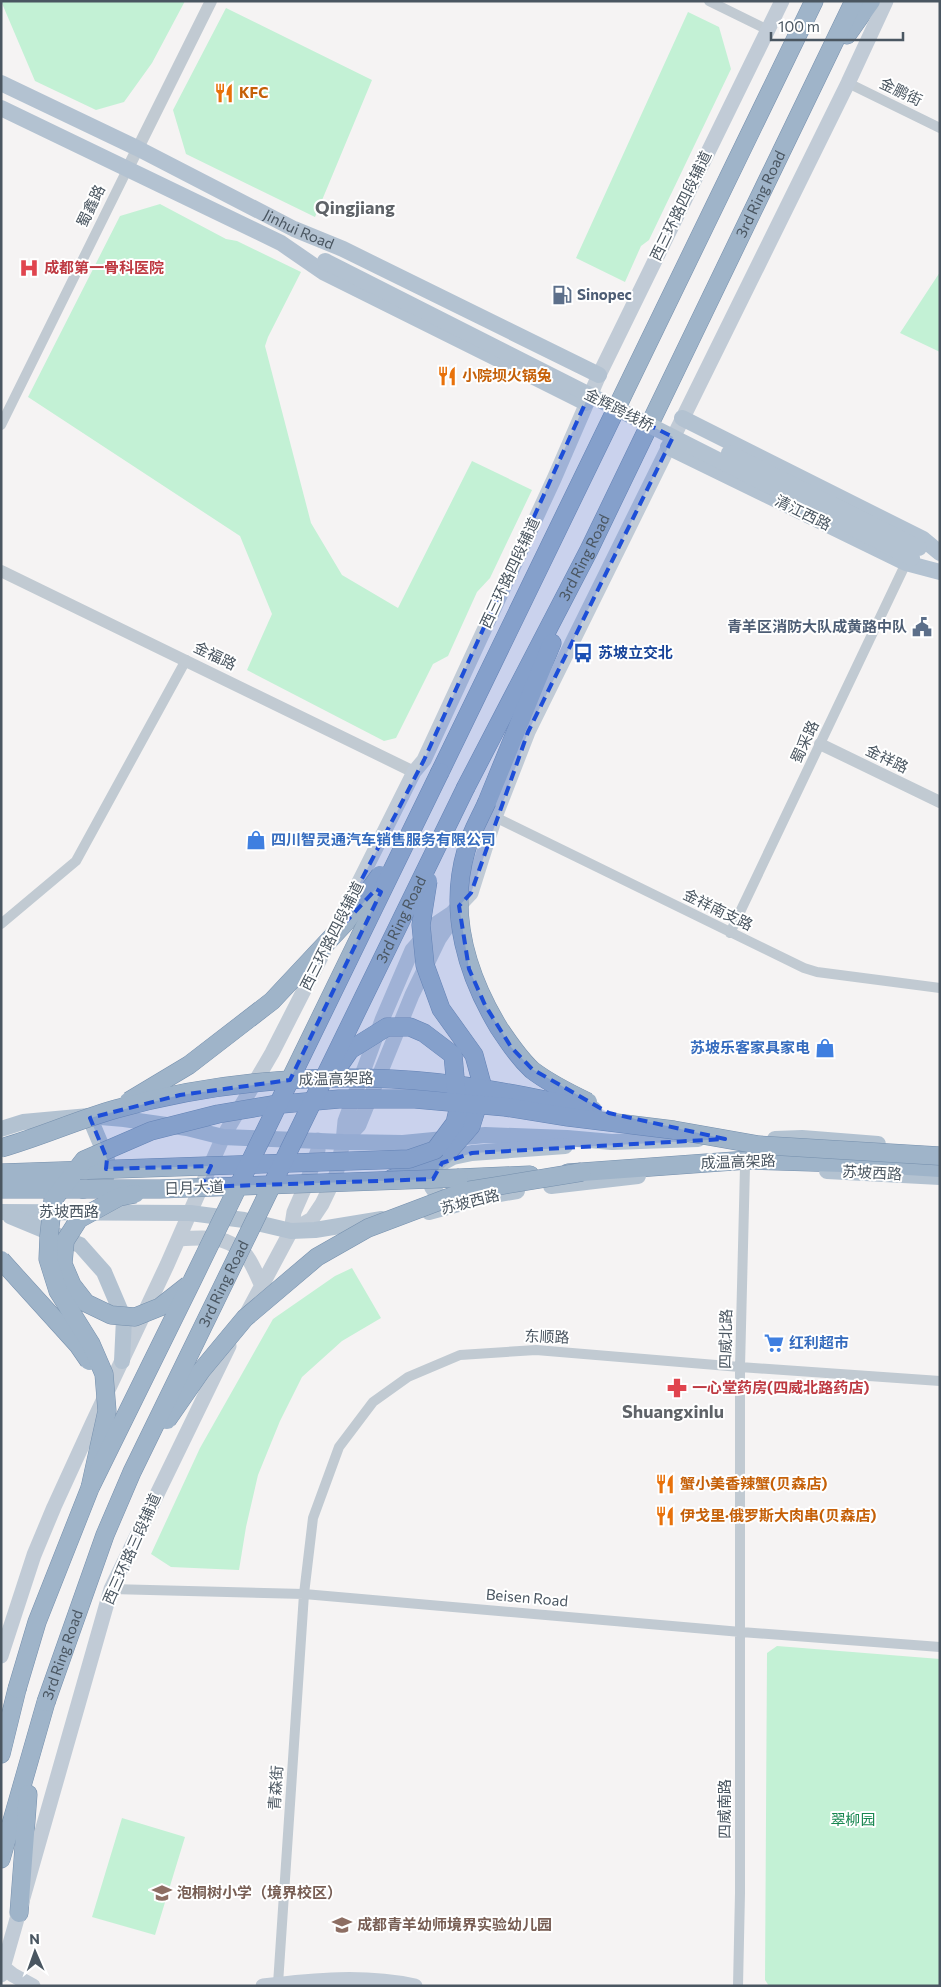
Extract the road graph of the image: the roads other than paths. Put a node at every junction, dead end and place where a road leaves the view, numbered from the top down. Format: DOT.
graph roads {
  1 [pos="211,1"];
  2 [pos="709,1"];
  3 [pos="782,1"];
  4 [pos="810,1"];
  5 [pos="814,1"];
  6 [pos="854,1"];
  7 [pos="871,1"];
  8 [pos="886,1"];
  9 [pos="804,22"];
  10 [pos="768,30"];
  11 [pos="1,83"];
  12 [pos="848,83"];
  13 [pos="809,92"];
  14 [pos="24,94"];
  15 [pos="8,111"];
  16 [pos="940,128"];
  17 [pos="137,148"];
  18 [pos="127,170"];
  19 [pos="294,229"];
  20 [pos="281,243"];
  21 [pos="331,260"];
  22 [pos="599,374"];
  23 [pos="586,403"];
  24 [pos="682,418"];
  25 [pos="1,425"];
  26 [pos="668,447"];
  27 [pos="589,550"];
  28 [pos="940,553"];
  29 [pos="913,556"];
  30 [pos="940,558"];
  31 [pos="1,571"];
  32 [pos="940,571"];
  33 [pos="186,660"];
  34 [pos="820,744"];
  35 [pos="414,772"];
  36 [pos="940,802"];
  37 [pos="491,810"];
  38 [pos="409,833"];
  39 [pos="432,860"];
  40 [pos="1,923"];
  41 [pos="730,933"];
  42 [pos="940,988"];
  43 [pos="115,1110"];
  44 [pos="609,1112"];
  45 [pos="89,1116"];
  46 [pos="305,1119"];
  47 [pos="1,1129"];
  48 [pos="674,1130"];
  49 [pos="223,1137"];
  50 [pos="318,1140"];
  51 [pos="343,1142"];
  52 [pos="612,1142"];
  53 [pos="1,1148"];
  54 [pos="940,1148"];
  55 [pos="940,1156"];
  56 [pos="745,1166"];
  57 [pos="940,1168"];
  58 [pos="582,1172"];
  59 [pos="1,1173"];
  60 [pos="940,1177"];
  61 [pos="386,1181"];
  62 [pos="1,1189"];
  63 [pos="160,1189"];
  64 [pos="455,1205"];
  65 [pos="1,1212"];
  66 [pos="190,1213"];
  67 [pos="291,1231"];
  68 [pos="179,1239"];
  69 [pos="1,1260"];
  70 [pos="192,1282"];
  71 [pos="262,1286"];
  72 [pos="122,1361"];
  73 [pos="740,1367"];
  74 [pos="940,1381"];
  75 [pos="106,1408"];
  76 [pos="132,1472"];
  77 [pos="90,1488"];
  78 [pos="111,1589"];
  79 [pos="304,1594"];
  80 [pos="740,1632"];
  81 [pos="940,1647"];
  82 [pos="1,1656"];
  83 [pos="1,1754"];
  84 [pos="31,1755"];
  85 [pos="1,1859"];
  86 [pos="19,1913"];
  87 [pos="2,1971"];
  88 [pos="278,1984"];
  89 [pos="33,1986"];
  90 [pos="263,1986"];
  91 [pos="415,1986"];
  92 [pos="738,1986"];
  1 -- 17 [label="street, 蜀鑫路"];
  2 -- 10 [label="street"];
  3 -- 10 [label="main road, 西三环路四段辅道"];
  4 -- 9 [label="highway"];
  5 -- 9 [label="highway, 3rd Ring Road"];
  6 -- 13 [label="highway, 3rd Ring Road"];
  7 -- 13 [label="highway"];
  8 -- 12 [label="main road"];
  9 -- 38 [label="highway, 3rd Ring Road, bridge"];
  10 -- 22 [label="main road, 西三环路四段辅道"];
  11 -- 14 [label="main road, Jinhui Road"];
  12 -- 16 [label="street, 金鹏街"];
  12 -- 24 [label="main road"];
  13 -- 27 [label="highway, 3rd Ring Road"];
  14 -- 15 [label="main road"];
  14 -- 17 [label="main road, Jinhui Road"];
  15 -- 18 [label="main road, Jinhui Road"];
  17 -- 18 [label="street, 蜀鑫路"];
  17 -- 19 [label="main road, Jinhui Road"];
  18 -- 20 [label="main road, Jinhui Road"];
  18 -- 25 [label="street, 蜀鑫路"];
  19 -- 21 [label="main road"];
  19 -- 22 [label="main road, Jinhui Road"];
  20 -- 21 [label="main road"];
  20 -- 23 [label="main road, Jinhui Road"];
  21 -- 29 [label="main road, 金辉跨线桥, bridge"];
  22 -- 23 [label="main road, 西三环路四段辅道"];
  23 -- 35 [label="main road, 西三环路四段辅道"];
  24 -- 26 [label="main road"];
  24 -- 28 [label="main road, 清江西路"];
  26 -- 29 [label="main road, 清江西路"];
  26 -- 37 [label="main road"];
  27 -- 37 [label="highway"];
  27 -- 39 [label="highway, 3rd Ring Road, bridge"];
  29 -- 30 [label="main road"];
  29 -- 32 [label="main road"];
  29 -- 34 [label="street, 蜀采路"];
  31 -- 33 [label="street, 金福路"];
  33 -- 35 [label="street, 金福路"];
  33 -- 40 [label="street"];
  34 -- 36 [label="street, 金祥路"];
  34 -- 41 [label="street, 蜀采路"];
  35 -- 49 [label="main road, 西三环路四段辅道"];
  37 -- 41 [label="street, 金祥南支路"];
  37 -- 44 [label="highway, bridge"];
  37 -- 51 [label="main road"];
  38 -- 43 [label="highway, bridge"];
  38 -- 70 [label="highway, 3rd Ring Road, bridge"];
  39 -- 46 [label="highway, 3rd Ring Road, bridge"];
  39 -- 61 [label="highway, bridge"];
  41 -- 42 [label="street, 金祥南支路"];
  43 -- 44 [label="highway, 成温高架路, bridge"];
  43 -- 53 [label="highway, 成温高架路, bridge"];
  44 -- 48 [label="highway, 成温高架路, bridge"];
  45 -- 47 [label="main road, 苏坡西路"];
  45 -- 49 [label="main road, 苏坡西路"];
  45 -- 65 [label="main road"];
  46 -- 59 [label="highway, bridge"];
  46 -- 76 [label="highway, 3rd Ring Road, bridge"];
  48 -- 55 [label="highway, bridge"];
  48 -- 75 [label="highway, bridge"];
  49 -- 50 [label="main road, 苏坡西路"];
  49 -- 66 [label="main road"];
  50 -- 51 [label="main road, 苏坡西路"];
  50 -- 67 [label="main road, 西三环路三段辅道"];
  51 -- 52 [label="main road, 苏坡西路"];
  51 -- 67 [label="main road"];
  52 -- 54 [label="main road, 苏坡西路"];
  52 -- 64 [label="main road"];
  56 -- 60 [label="main road, 苏坡西路"];
  56 -- 64 [label="main road, 苏坡西路"];
  56 -- 73 [label="street, 四威北路"];
  57 -- 58 [label="highway, 成温高架路"];
  58 -- 61 [label="highway, 成温高架路, bridge"];
  58 -- 76 [label="highway, bridge"];
  61 -- 63 [label="highway, 日月大道, bridge"];
  62 -- 63 [label="highway, 日月大道, bridge"];
  63 -- 70 [label="highway, bridge"];
  64 -- 67 [label="main road, 苏坡西路"];
  65 -- 66 [label="main road, 苏坡西路"];
  65 -- 72 [label="main road"];
  66 -- 67 [label="main road, 苏坡西路"];
  66 -- 68 [label="main road"];
  67 -- 71 [label="main road, 西三环路三段辅道"];
  68 -- 71 [label="main road"];
  68 -- 72 [label="main road"];
  69 -- 75 [label="highway, bridge"];
  70 -- 77 [label="highway, 3rd Ring Road, bridge"];
  71 -- 78 [label="main road, 西三环路三段辅道"];
  72 -- 82 [label="main road"];
  73 -- 74 [label="street, 东顺路"];
  73 -- 79 [label="street, 东顺路"];
  73 -- 80 [label="street, 四威北路"];
  75 -- 77 [label="highway, bridge"];
  76 -- 84 [label="highway, 3rd Ring Road, bridge"];
  77 -- 83 [label="highway, 3rd Ring Road, bridge"];
  78 -- 79 [label="street, Beisen Road"];
  78 -- 86 [label="main road, 西三环路三段辅道"];
  79 -- 80 [label="street, Beisen Road"];
  79 -- 88 [label="street, 青森街"];
  80 -- 81 [label="street, Beisen Road"];
  80 -- 92 [label="street, 四威南路"];
  84 -- 85 [label="highway, 3rd Ring Road"];
  84 -- 86 [label="highway"];
  86 -- 87 [label="main road, 西三环路三段辅道"];
  87 -- 89 [label="main road"];
  88 -- 90 [label="main road"];
  88 -- 91 [label="main road"];
}
